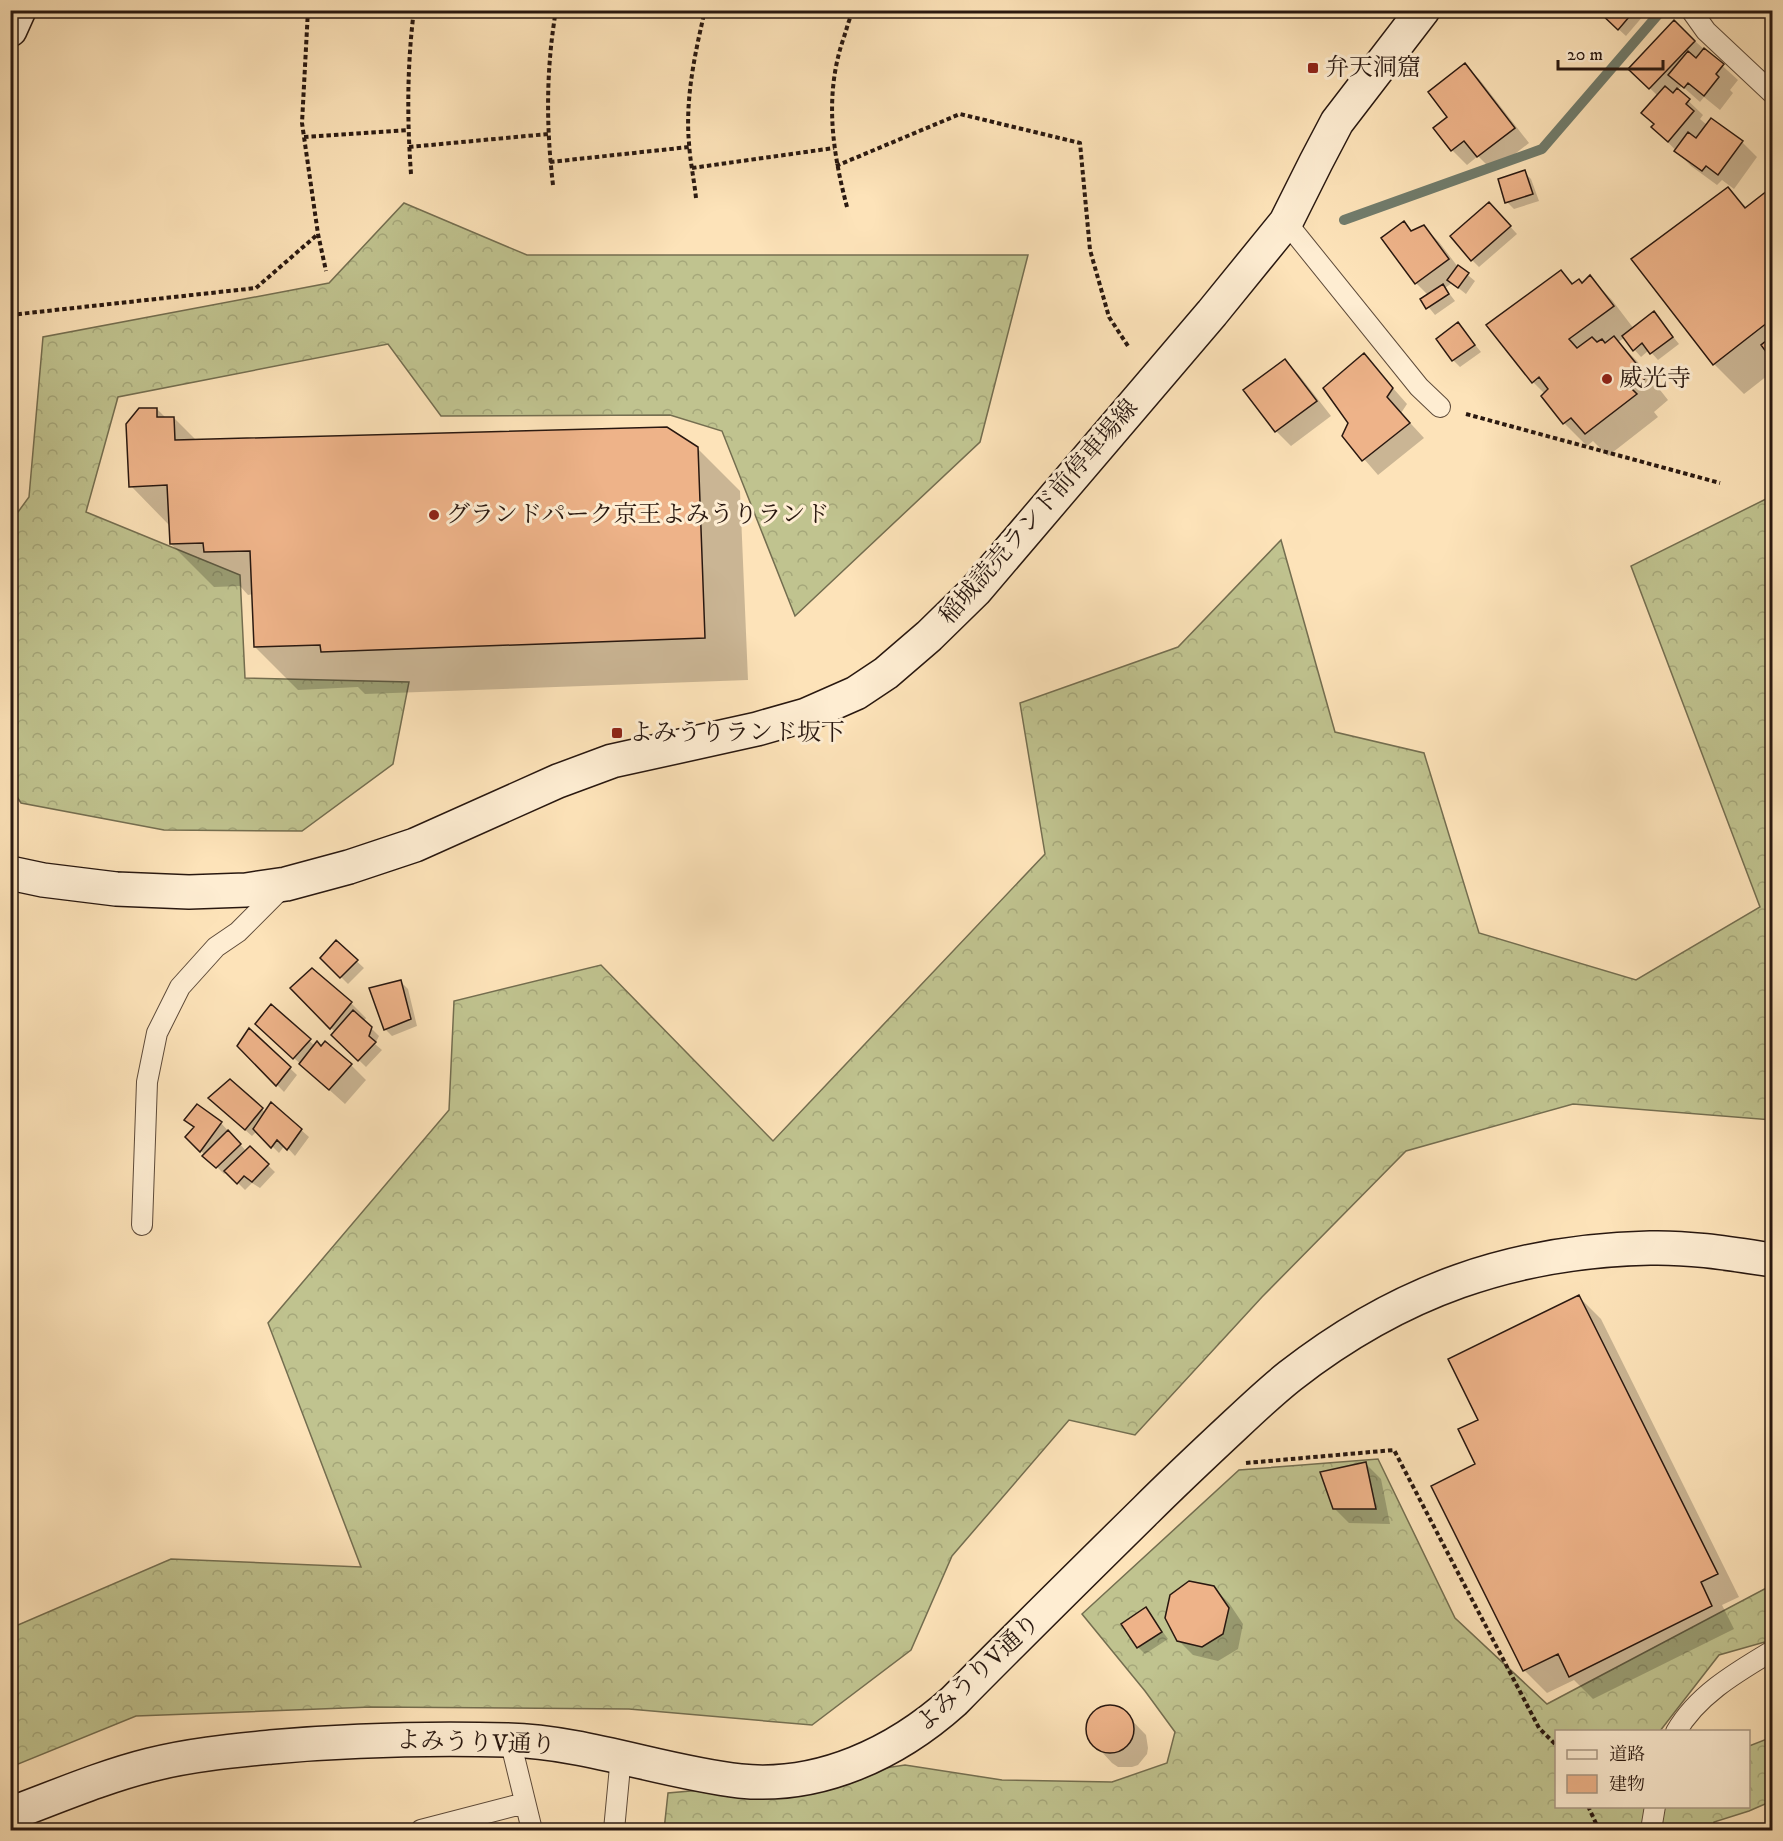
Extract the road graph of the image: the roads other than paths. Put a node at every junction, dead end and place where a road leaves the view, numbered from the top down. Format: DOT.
graph roads {
  1 [pos="19,10"];
  2 [pos="1423,10"];
  3 [pos="1691,10"];
  4 [pos="10,30"];
  5 [pos="1773,93"];
  6 [pos="1287,222"];
  7 [pos="1440,407"];
  8 [pos="10,873"];
  9 [pos="286,884"];
  10 [pos="142,1225"];
  11 [pos="1773,1260"];
  12 [pos="1773,1651"];
  13 [pos="1677,1730"];
  14 [pos="510,1740"];
  15 [pos="621,1756"];
  16 [pos="525,1803"];
  17 [pos="1655,1808"];
  18 [pos="10,1814"];
  19 [pos="421,1830"];
  20 [pos="532,1830"];
  21 [pos="614,1830"];
  22 [pos="1651,1830"];
  1 -- 4 [label="street"];
  2 -- 6 [label="street, 稲城読売ランド前停車場線"];
  3 -- 5 [label="lane"];
  6 -- 7 [label="lane"];
  6 -- 9 [label="street, 稲城読売ランド前停車場線"];
  8 -- 9 [label="street, 稲城読売ランド前停車場線"];
  9 -- 10 [label="lane"];
  11 -- 15 [label="street, よみうりV通り"];
  12 -- 13 [label="lane"];
  14 -- 15 [label="street, よみうりV通り"];
  14 -- 16 [label="lane"];
  14 -- 18 [label="street, よみうりV通り"];
  15 -- 21 [label="lane"];
  16 -- 19 [label="lane"];
  16 -- 20 [label="lane"];
  17 -- 22 [label="lane"];
}
